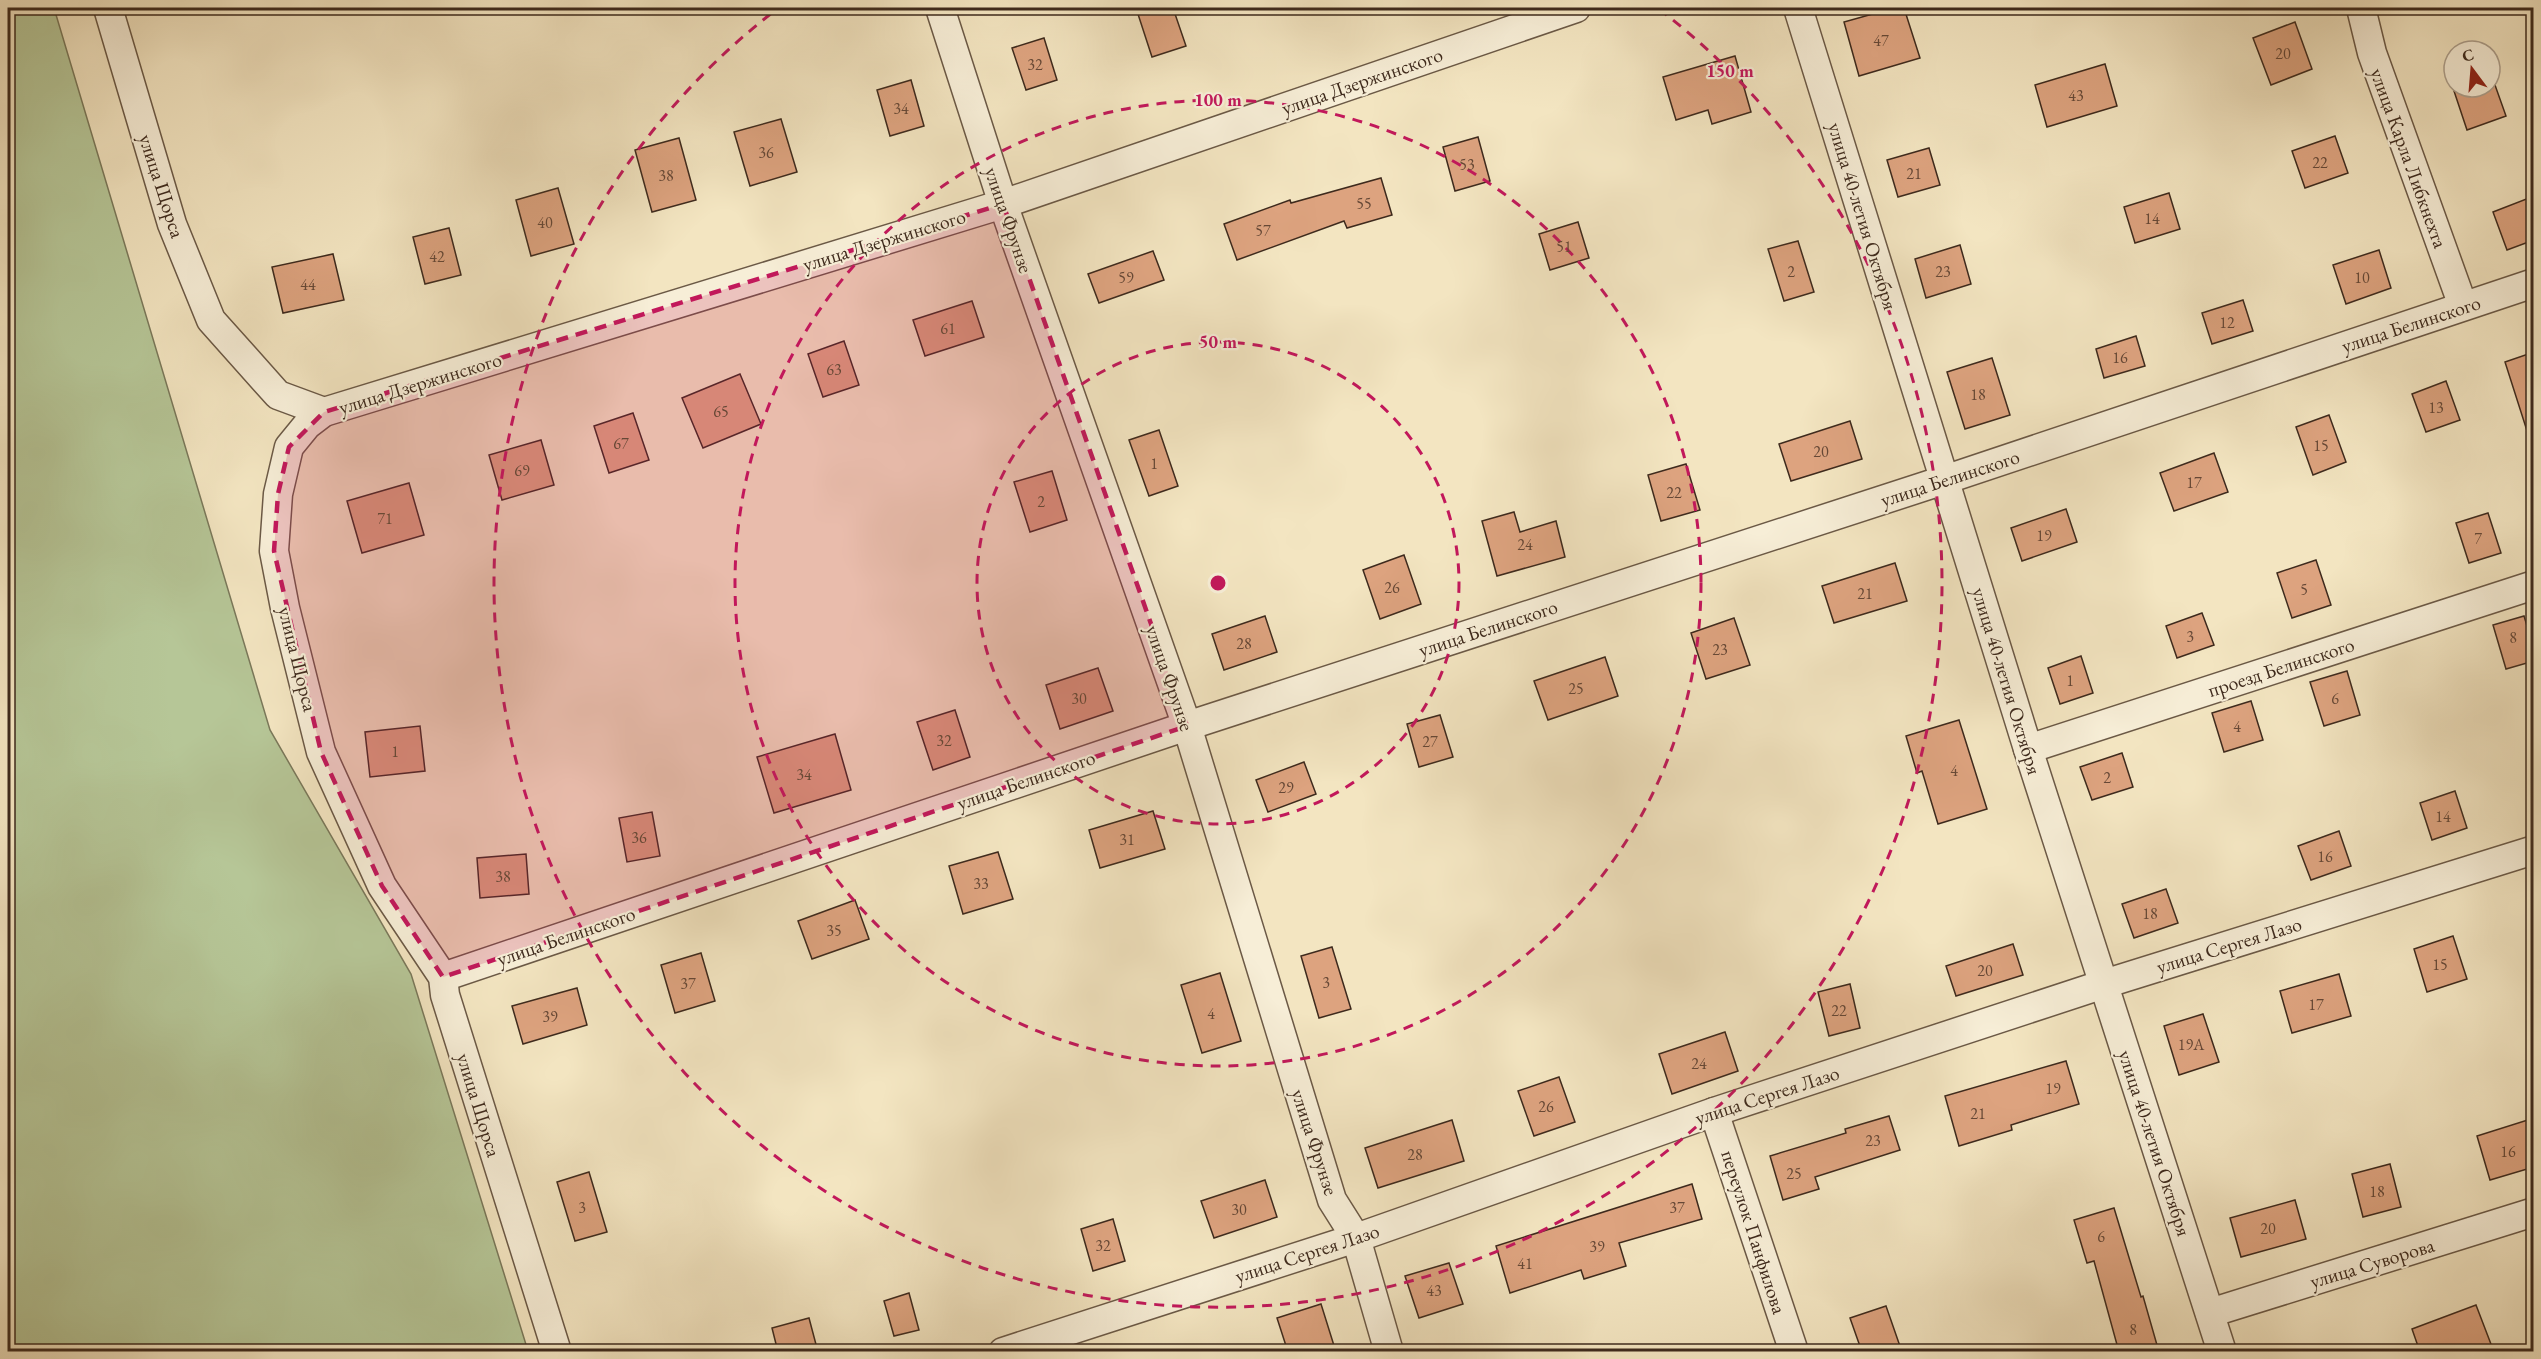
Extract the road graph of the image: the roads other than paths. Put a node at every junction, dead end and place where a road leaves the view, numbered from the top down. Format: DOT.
graph roads {
  1 [pos="108,8"];
  2 [pos="940,8"];
  3 [pos="1576,8"];
  4 [pos="1798,8"];
  5 [pos="2361,8"];
  6 [pos="1002,204"];
  7 [pos="2534,284"];
  8 [pos="2463,306"];
  9 [pos="324,412"];
  10 [pos="1944,480"];
  11 [pos="2534,585"];
  12 [pos="1187,726"];
  13 [pos="2028,749"];
  14 [pos="2534,850"];
  15 [pos="443,977"];
  16 [pos="2104,984"];
  17 [pos="1714,1112"];
  18 [pos="2534,1212"];
  19 [pos="1356,1238"];
  20 [pos="2210,1313"];
  21 [pos="557,1352"];
  22 [pos="1004,1352"];
  23 [pos="1389,1352"];
  24 [pos="1794,1352"];
  25 [pos="2222,1352"];
  1 -- 9 [label="street, улица Щорса"];
  2 -- 6 [label="street, улица Фрунзе"];
  3 -- 6 [label="street, улица Дзержинского"];
  4 -- 10 [label="street, улица 40-летия Октября"];
  5 -- 8 [label="street, улица Карла Либкнехта"];
  6 -- 9 [label="street, улица Дзержинского"];
  6 -- 12 [label="street, улица Фрунзе"];
  7 -- 8 [label="street, улица Белинского"];
  8 -- 10 [label="street, улица Белинского"];
  9 -- 15 [label="street, улица Щорса"];
  10 -- 12 [label="street, улица Белинского"];
  10 -- 13 [label="street, улица 40-летия Октября"];
  11 -- 13 [label="street, проезд Белинского"];
  12 -- 15 [label="street, улица Белинского"];
  12 -- 19 [label="street, улица Фрунзе"];
  13 -- 16 [label="street, улица 40-летия Октября"];
  14 -- 16 [label="street, улица Сергея Лазо"];
  15 -- 21 [label="street, улица Щорса"];
  16 -- 17 [label="street, улица Сергея Лазо"];
  16 -- 20 [label="street, улица 40-летия Октября"];
  17 -- 19 [label="street, улица Сергея Лазо"];
  17 -- 24 [label="street, переулок Панфилова"];
  18 -- 20 [label="street, улица Суворова"];
  19 -- 22 [label="street, улица Сергея Лазо"];
  19 -- 23 [label="street, улица Фрунзе"];
  20 -- 25 [label="street, улица 40-летия Октября"];
}
